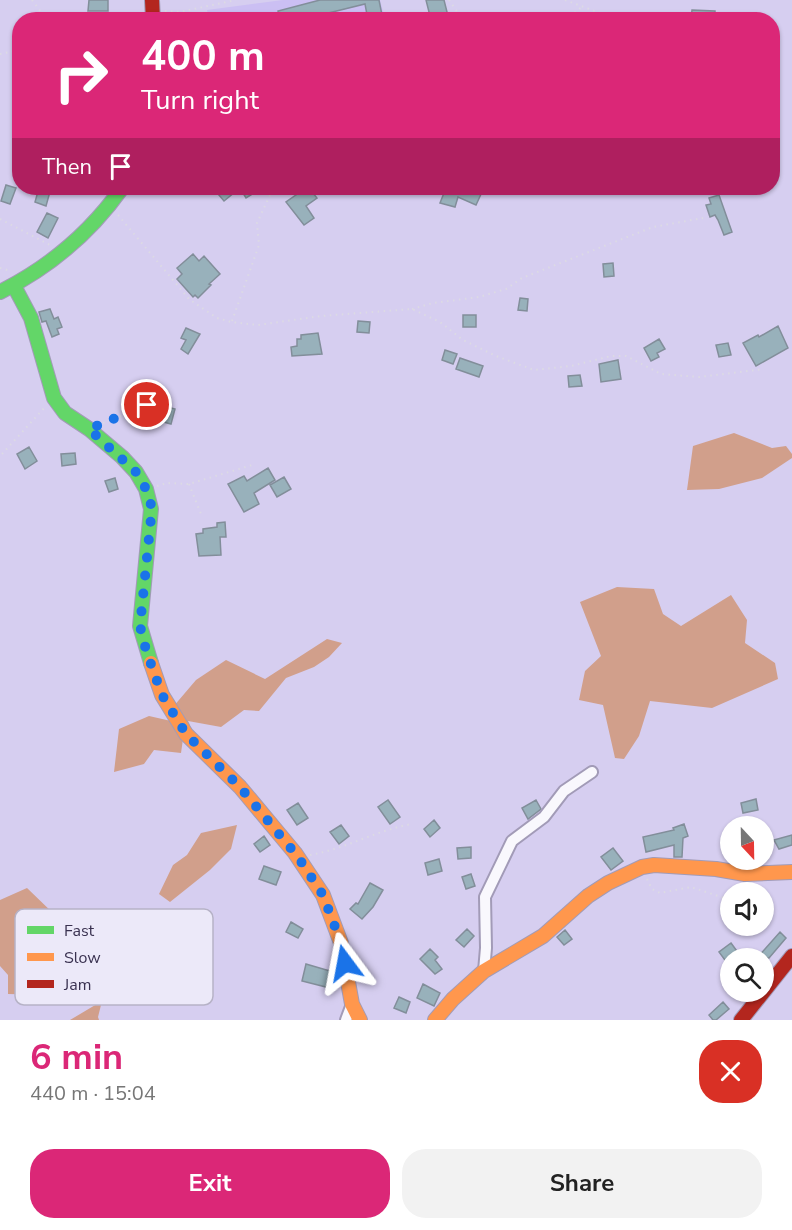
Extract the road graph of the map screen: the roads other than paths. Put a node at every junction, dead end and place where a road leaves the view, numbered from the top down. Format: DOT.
graph roads {
  1 [pos="117,195"];
  2 [pos="14,286"];
  3 [pos="0,292"];
  4 [pos="592,772"];
  5 [pos="792,872"];
  6 [pos="792,956"];
  7 [pos="484,971"];
  8 [pos="351,1004"];
  9 [pos="346,1020"];
  10 [pos="360,1020"];
  11 [pos="435,1020"];
  12 [pos="741,1020"];
  1 -- 2 [label="street"];
  2 -- 3 [label="street"];
  2 -- 8 [label="street"];
  4 -- 7 [label="street"];
  5 -- 7 [label="street"];
  6 -- 12 [label="street"];
  7 -- 11 [label="street"];
  8 -- 9 [label="street"];
  8 -- 10 [label="street"];
}
